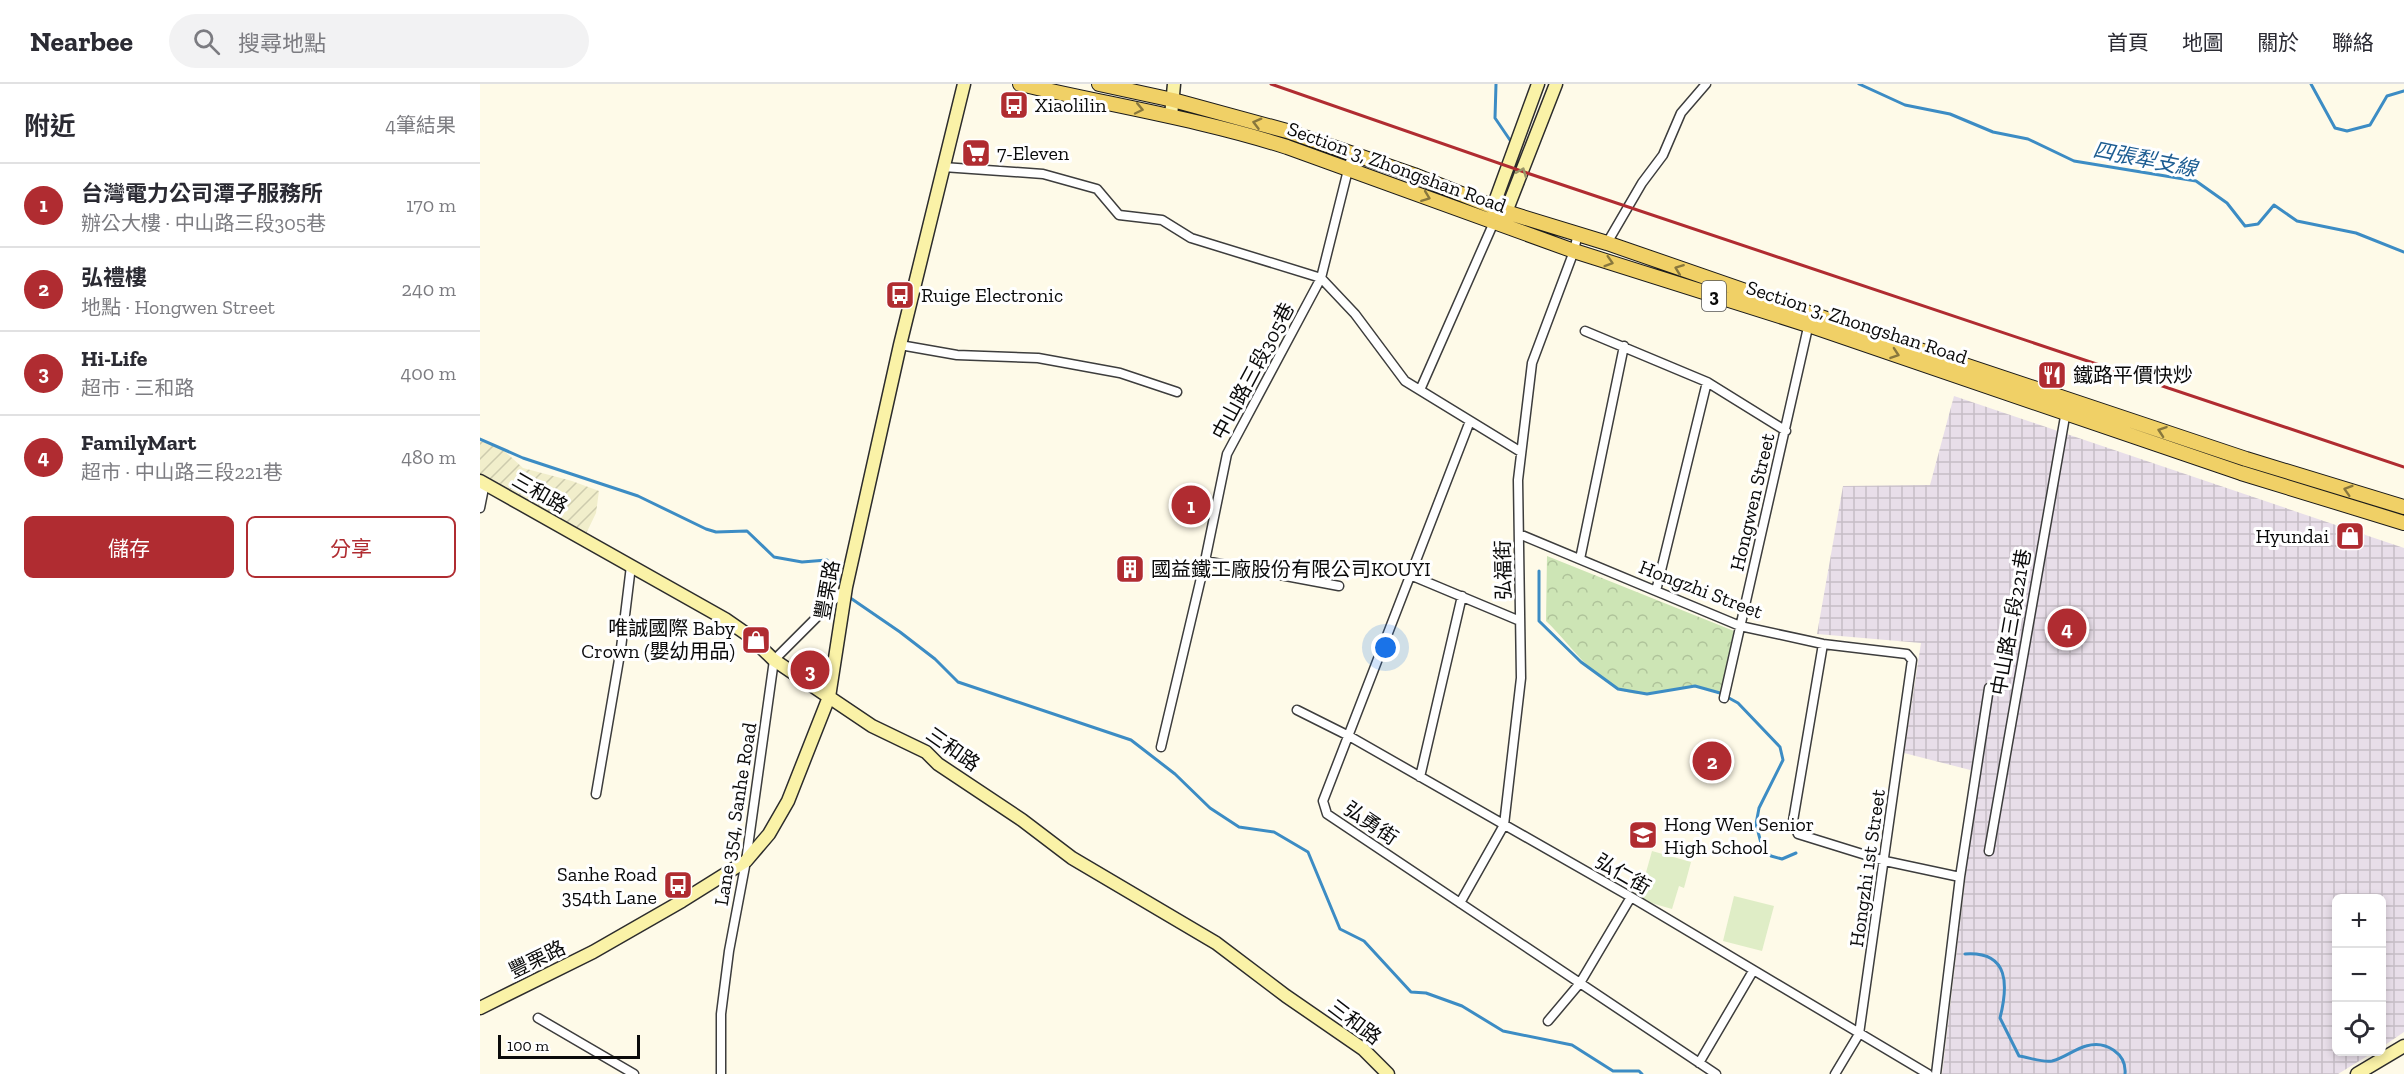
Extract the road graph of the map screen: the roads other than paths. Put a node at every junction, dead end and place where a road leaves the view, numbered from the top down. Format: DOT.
graph roads {
  1 [pos="964,84"];
  2 [pos="1020,84"];
  3 [pos="1099,84"];
  4 [pos="1174,84"];
  5 [pos="1538,84"];
  6 [pos="1556,84"];
  7 [pos="1706,84"];
  8 [pos="1173,100"];
  9 [pos="1171,116"];
  10 [pos="1352,154"];
  11 [pos="944,167"];
  12 [pos="1347,170"];
  13 [pos="1499,209"];
  14 [pos="1494,222"];
  15 [pos="1578,233"];
  16 [pos="1606,243"];
  17 [pos="1574,251"];
  18 [pos="1321,278"];
  19 [pos="1810,320"];
  20 [pos="1585,331"];
  21 [pos="900,345"];
  22 [pos="1624,346"];
  23 [pos="1707,382"];
  24 [pos="1420,390"];
  25 [pos="1177,392"];
  26 [pos="2068,398"];
  27 [pos="2065,414"];
  28 [pos="1470,421"];
  29 [pos="1786,431"];
  30 [pos="1521,452"];
  31 [pos="482,482"];
  32 [pos="2404,507"];
  33 [pos="480,508"];
  34 [pos="2404,524"];
  35 [pos="1518,534"];
  36 [pos="1580,559"];
  37 [pos="1205,561"];
  38 [pos="631,566"];
  39 [pos="1410,575"];
  40 [pos="1339,586"];
  41 [pos="846,587"];
  42 [pos="1656,591"];
  43 [pos="1461,596"];
  44 [pos="1520,621"];
  45 [pos="1740,626"];
  46 [pos="1823,644"];
  47 [pos="774,660"];
  48 [pos="1912,660"];
  49 [pos="1989,688"];
  50 [pos="829,697"];
  51 [pos="1724,698"];
  52 [pos="1297,710"];
  53 [pos="1348,736"];
  54 [pos="1161,747"];
  55 [pos="1420,777"];
  56 [pos="596,794"];
  57 [pos="1504,825"];
  58 [pos="1989,851"];
  59 [pos="746,861"];
  60 [pos="1885,861"];
  61 [pos="1960,877"];
  62 [pos="1631,897"];
  63 [pos="1460,903"];
  64 [pos="1753,970"];
  65 [pos="1580,983"];
  66 [pos="480,1008"];
  67 [pos="538,1018"];
  68 [pos="1548,1021"];
  69 [pos="1859,1034"];
  70 [pos="2404,1046"];
  71 [pos="1699,1063"];
  72 [pos="634,1074"];
  73 [pos="721,1074"];
  74 [pos="1388,1074"];
  75 [pos="1716,1074"];
  76 [pos="1835,1074"];
  77 [pos="1928,1074"];
  78 [pos="1936,1074"];
  79 [pos="2357,1074"];
  1 -- 11 [label="street, 豐栗路"];
  2 -- 9 [label="main road, Section 3, Zhongshan Road / 3, one-way"];
  3 -- 8 [label="main road, Section 3, Zhongshan Road / 3"];
  4 -- 8 [label="street"];
  5 -- 13 [label="street"];
  13 -- 6 [label="street, one-way"];
  7 -- 16 [label="street"];
  8 -- 9 [label="street"];
  10 -- 8 [label="main road, Section 3, Zhongshan Road / 3, one-way"];
  9 -- 12 [label="main road, Section 3, Zhongshan Road / 3"];
  10 -- 12 [label="street, 中山路三段305巷"];
  10 -- 13 [label="main road, Section 3, Zhongshan Road / 3"];
  11 -- 18 [label="street"];
  11 -- 21 [label="street, 豐栗路"];
  12 -- 14 [label="main road, Section 3, Zhongshan Road / 3, one-way"];
  12 -- 18 [label="street, 中山路三段305巷"];
  13 -- 14 [label="street"];
  13 -- 15 [label="main road, Section 3, Zhongshan Road / 3"];
  14 -- 17 [label="main road, Section 3, Zhongshan Road / 3"];
  14 -- 24 [label="street"];
  15 -- 16 [label="main road, Section 3, Zhongshan Road / 3"];
  15 -- 17 [label="street, 弘福街"];
  19 -- 16 [label="main road, Section 3, Zhongshan Road / 3, one-way"];
  17 -- 19 [label="main road, Section 3, Zhongshan Road / 3, one-way"];
  17 -- 30 [label="street, 弘福街"];
  18 -- 24 [label="street"];
  18 -- 37 [label="street, 中山路三段305巷"];
  19 -- 26 [label="main road, Section 3, Zhongshan Road / 3"];
  19 -- 27 [label="main road, Section 3, Zhongshan Road / 3, one-way"];
  19 -- 29 [label="street, Hongwen Street"];
  20 -- 22 [label="street"];
  21 -- 25 [label="street"];
  21 -- 41 [label="street, 豐栗路"];
  22 -- 23 [label="street"];
  22 -- 36 [label="street"];
  23 -- 29 [label="street"];
  23 -- 42 [label="street"];
  24 -- 28 [label="street"];
  26 -- 27 [label="street, 中山路三段221巷"];
  32 -- 26 [label="main road, Section 3, Zhongshan Road / 3, one-way"];
  27 -- 34 [label="main road, Section 3, Zhongshan Road / 3"];
  27 -- 58 [label="street, 中山路三段221巷"];
  28 -- 30 [label="street"];
  28 -- 39 [label="street, 弘勇街"];
  29 -- 45 [label="street, Hongwen Street"];
  30 -- 35 [label="street, 弘福街"];
  31 -- 33 [label="street"];
  31 -- 38 [label="street, 三和路"];
  35 -- 36 [label="street, Hongzhi Street"];
  35 -- 44 [label="street, 弘福街"];
  36 -- 42 [label="street, Hongzhi Street"];
  37 -- 40 [label="street"];
  37 -- 54 [label="street, 中山路三段305巷"];
  38 -- 47 [label="street, 三和路"];
  38 -- 56 [label="street"];
  39 -- 43 [label="street"];
  39 -- 53 [label="street, 弘勇街"];
  41 -- 47 [label="street"];
  41 -- 50 [label="street, 豐栗路"];
  42 -- 45 [label="street, Hongzhi Street"];
  43 -- 44 [label="street"];
  43 -- 55 [label="street"];
  44 -- 57 [label="street, 弘福街"];
  45 -- 46 [label="street, Hongzhi Street"];
  45 -- 51 [label="street, Hongwen Street"];
  46 -- 48 [label="street, Hongzhi Street"];
  46 -- 60 [label="street"];
  47 -- 50 [label="street, 三和路"];
  47 -- 59 [label="street, Lane 354, Sanhe Road"];
  48 -- 60 [label="street, Hongzhi 1st Street"];
  49 -- 61 [label="street"];
  50 -- 59 [label="street, 豐栗路"];
  50 -- 74 [label="street, 三和路"];
  52 -- 53 [label="street, 弘仁街"];
  53 -- 55 [label="street, 弘仁街"];
  53 -- 63 [label="street, 弘勇街"];
  55 -- 57 [label="street, 弘仁街"];
  57 -- 62 [label="street, 弘仁街"];
  57 -- 63 [label="street, 弘福街"];
  59 -- 66 [label="street, 豐栗路"];
  59 -- 73 [label="street, Lane 354, Sanhe Road"];
  60 -- 61 [label="street"];
  60 -- 69 [label="street, Hongzhi 1st Street"];
  61 -- 78 [label="street"];
  62 -- 64 [label="street, 弘仁街"];
  62 -- 65 [label="street"];
  63 -- 65 [label="street, 弘勇街"];
  64 -- 69 [label="street, 弘仁街"];
  64 -- 71 [label="street"];
  65 -- 68 [label="street"];
  65 -- 71 [label="street, 弘勇街"];
  67 -- 72 [label="street"];
  69 -- 76 [label="street, Hongzhi 1st Street"];
  69 -- 77 [label="street, 弘仁街"];
  70 -- 79 [label="street"];
  71 -- 75 [label="street, 弘勇街"];
}
